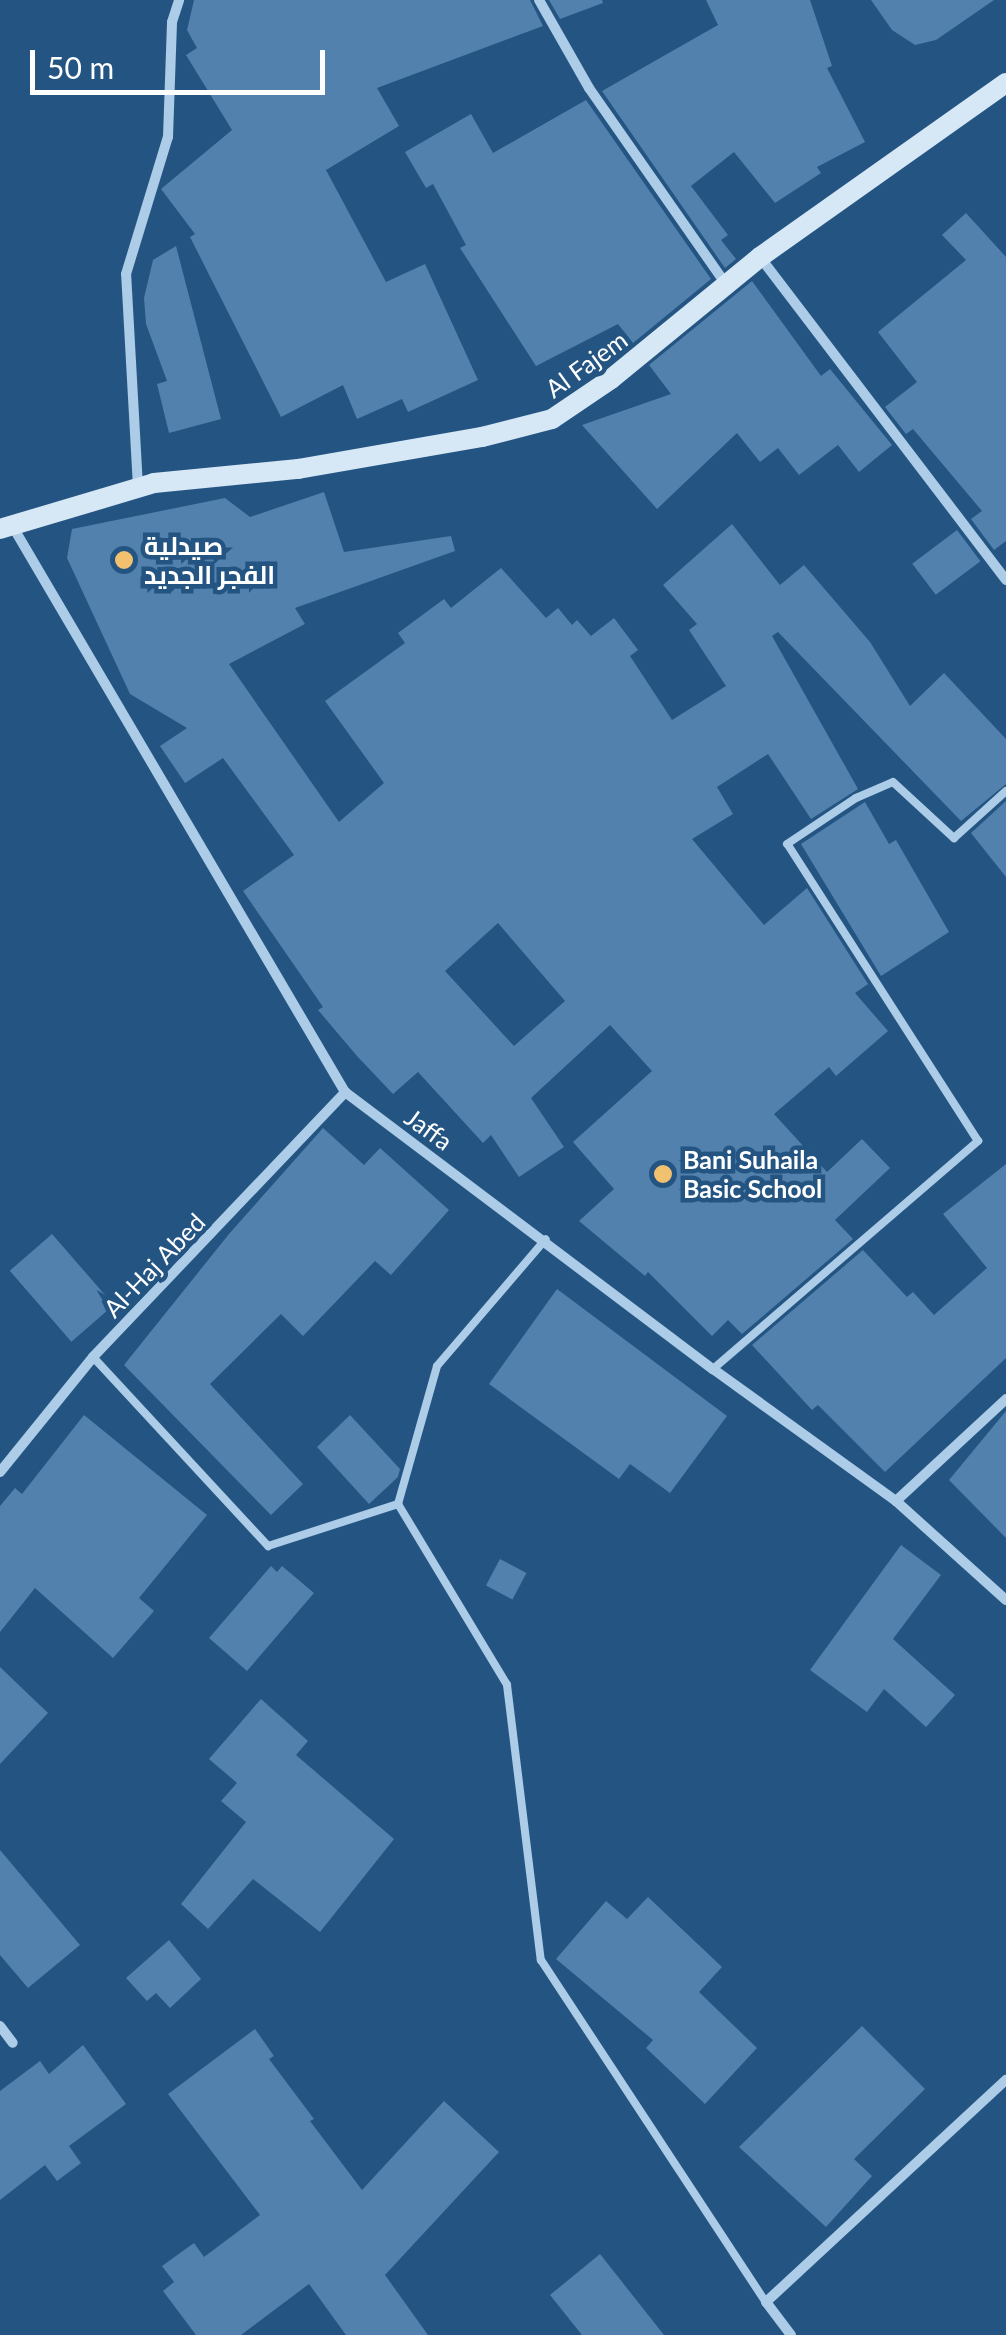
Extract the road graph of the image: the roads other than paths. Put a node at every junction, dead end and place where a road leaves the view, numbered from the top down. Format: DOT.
graph roads {
  1 [pos="179,0"];
  2 [pos="539,0"];
  3 [pos="1006,84"];
  4 [pos="760,257"];
  5 [pos="728,287"];
  6 [pos="138,488"];
  7 [pos="6,528"];
  8 [pos="1006,580"];
  9 [pos="1006,791"];
  10 [pos="345,1092"];
  11 [pos="546,1240"];
  12 [pos="93,1357"];
  13 [pos="713,1370"];
  14 [pos="1006,1399"];
  15 [pos="0,1472"];
  16 [pos="896,1501"];
  17 [pos="398,1504"];
  18 [pos="1006,1600"];
  19 [pos="0,2026"];
  20 [pos="13,2043"];
  21 [pos="1006,2080"];
  22 [pos="766,2302"];
  23 [pos="790,2335"];
  1 -- 6 [label="street"];
  2 -- 5 [label="street"];
  3 -- 4 [label="main road, Al Fajem"];
  4 -- 5 [label="main road, Al Fajem"];
  4 -- 8 [label="street"];
  5 -- 6 [label="main road, Al Fajem"];
  6 -- 7 [label="main road, Al Fajem"];
  7 -- 10 [label="street, Jaffa"];
  9 -- 13 [label="lane"];
  10 -- 11 [label="street, Jaffa"];
  10 -- 12 [label="street, Al-Haj Abed"];
  11 -- 13 [label="street, Jaffa"];
  11 -- 17 [label="lane"];
  12 -- 15 [label="street, Al-Haj Abed"];
  12 -- 17 [label="lane"];
  13 -- 16 [label="street, Jaffa"];
  14 -- 16 [label="street"];
  16 -- 18 [label="street, Jaffa"];
  17 -- 22 [label="lane"];
  19 -- 20 [label="street"];
  21 -- 22 [label="street"];
  22 -- 23 [label="street"];
}
